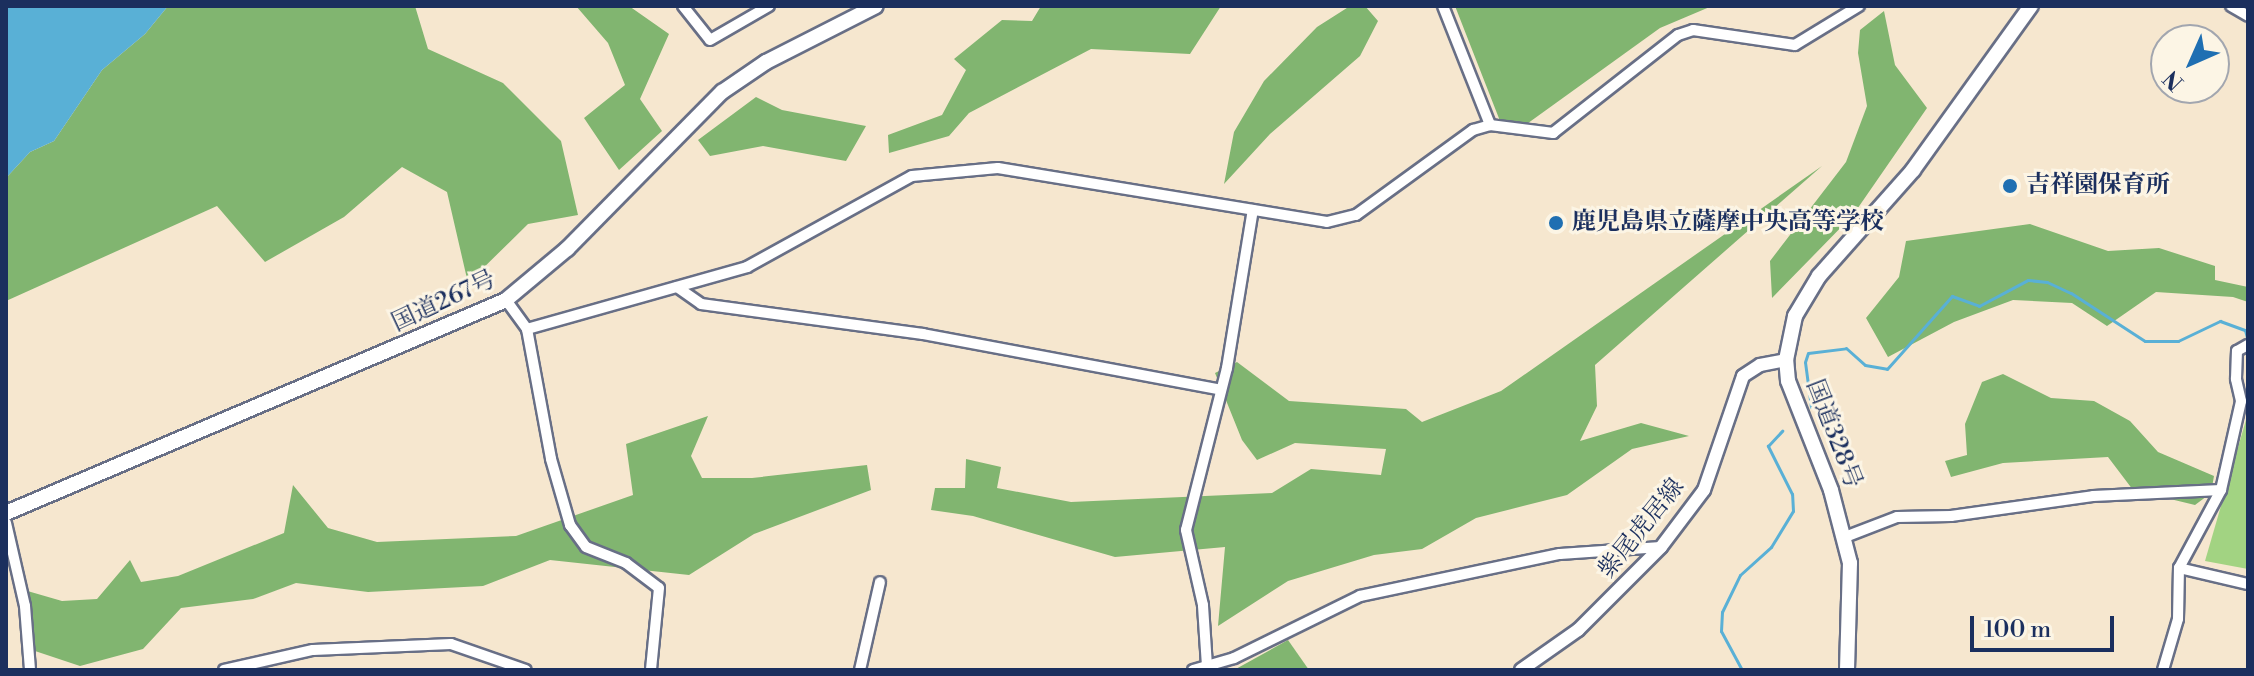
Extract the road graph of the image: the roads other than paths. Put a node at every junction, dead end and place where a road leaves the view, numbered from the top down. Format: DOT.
graph roads {
  1 [pos="683,6"];
  2 [pos="767,6"];
  3 [pos="876,6"];
  4 [pos="1443,6"];
  5 [pos="1859,6"];
  6 [pos="2030,6"];
  7 [pos="2234,6"];
  8 [pos="2248,16"];
  9 [pos="1490,125"];
  10 [pos="1253,210"];
  11 [pos="677,287"];
  12 [pos="506,300"];
  13 [pos="527,329"];
  14 [pos="2248,345"];
  15 [pos="1786,360"];
  16 [pos="1221,390"];
  17 [pos="2221,490"];
  18 [pos="6,513"];
  19 [pos="6,523"];
  20 [pos="1845,537"];
  21 [pos="1661,547"];
  22 [pos="2179,568"];
  23 [pos="880,582"];
  24 [pos="2248,584"];
  25 [pos="1207,666"];
  26 [pos="30,670"];
  27 [pos="224,670"];
  28 [pos="526,670"];
  29 [pos="651,670"];
  30 [pos="860,670"];
  31 [pos="1193,670"];
  32 [pos="1521,670"];
  33 [pos="1847,670"];
  34 [pos="2163,670"];
  1 -- 2 [label="street"];
  3 -- 12 [label="highway, 国道267号"];
  4 -- 9 [label="street"];
  5 -- 9 [label="street"];
  6 -- 15 [label="highway, 国道328号"];
  7 -- 8 [label="street"];
  9 -- 10 [label="street"];
  10 -- 11 [label="street"];
  10 -- 16 [label="street"];
  11 -- 13 [label="street"];
  11 -- 16 [label="street"];
  12 -- 13 [label="street"];
  12 -- 18 [label="highway, 国道267号"];
  13 -- 29 [label="street"];
  14 -- 17 [label="street"];
  15 -- 20 [label="highway, 国道328号"];
  15 -- 21 [label="main road, 紫尾虎居線"];
  16 -- 25 [label="street"];
  17 -- 20 [label="street"];
  17 -- 22 [label="street"];
  19 -- 26 [label="street"];
  20 -- 33 [label="highway, 国道328号"];
  21 -- 25 [label="street"];
  21 -- 32 [label="main road, 紫尾虎居線"];
  22 -- 24 [label="street"];
  22 -- 34 [label="street"];
  23 -- 30 [label="street"];
  25 -- 31 [label="street"];
  27 -- 28 [label="street"];
}
